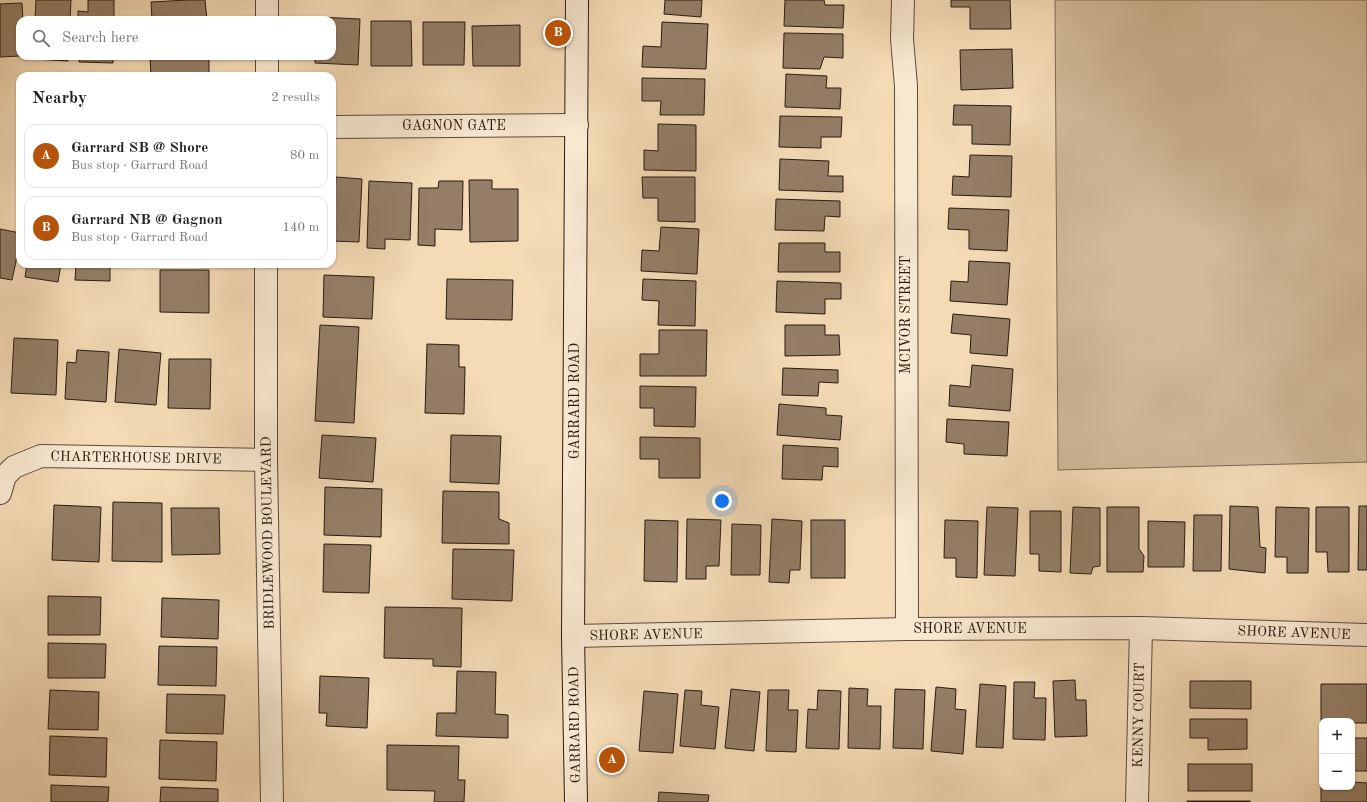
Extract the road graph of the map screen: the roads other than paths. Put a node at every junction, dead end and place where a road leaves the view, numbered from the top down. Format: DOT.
graph roads {
  1 [pos="266,0"];
  2 [pos="577,0"];
  3 [pos="903,0"];
  4 [pos="266,16"];
  5 [pos="267,60"];
  6 [pos="267,72"];
  7 [pos="577,125"];
  8 [pos="336,127"];
  9 [pos="266,268"];
  10 [pos="266,460"];
  11 [pos="0,493"];
  12 [pos="1141,628"];
  13 [pos="907,629"];
  14 [pos="1367,635"];
  15 [pos="573,636"];
  16 [pos="272,802"];
  17 [pos="576,802"];
  18 [pos="1136,802"];
  1 -- 4 [label="street"];
  2 -- 7 [label="street, GARRARD ROAD"];
  3 -- 13 [label="street, MCIVOR STREET"];
  5 -- 6 [label="street"];
  7 -- 8 [label="street, GAGNON GATE"];
  7 -- 15 [label="street, GARRARD ROAD"];
  9 -- 10 [label="street, BRIDLEWOOD BOULEVARD"];
  10 -- 11 [label="street, CHARTERHOUSE DRIVE"];
  10 -- 16 [label="street, BRIDLEWOOD BOULEVARD"];
  12 -- 13 [label="street, SHORE AVENUE"];
  12 -- 14 [label="street, SHORE AVENUE"];
  12 -- 18 [label="street, KENNY COURT"];
  13 -- 15 [label="street, SHORE AVENUE"];
  15 -- 17 [label="street, GARRARD ROAD"];
}
